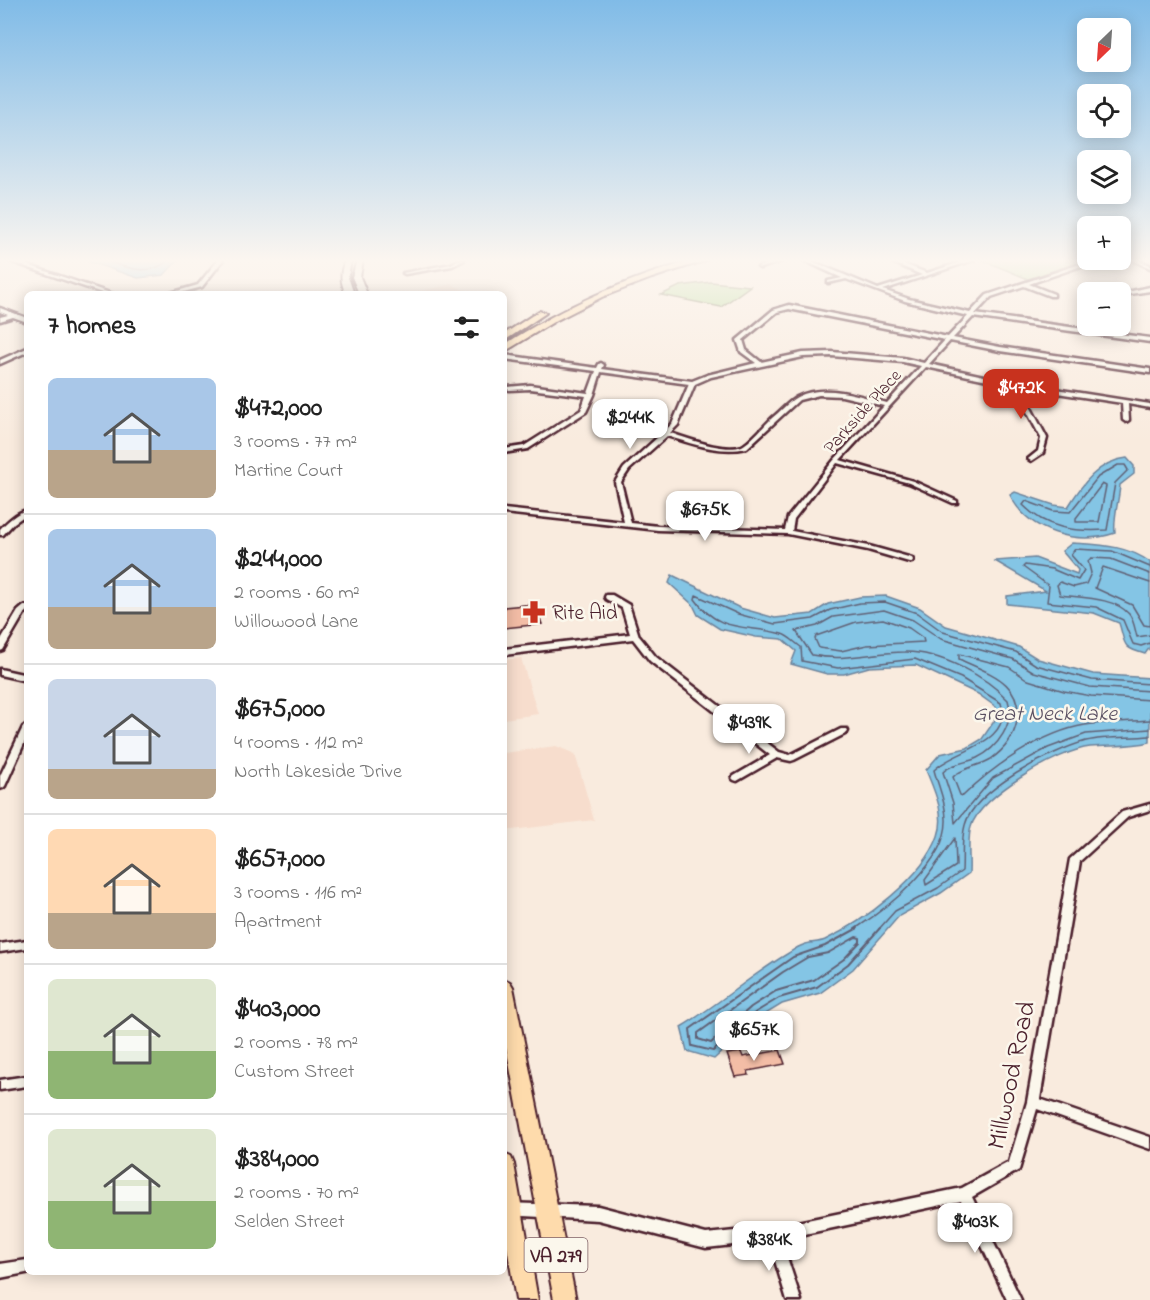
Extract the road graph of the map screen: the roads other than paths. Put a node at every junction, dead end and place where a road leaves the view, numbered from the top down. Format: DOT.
graph roads {
  1 [pos="529,321"];
  2 [pos="545,321"];
  3 [pos="763,321"];
  4 [pos="859,321"];
  5 [pos="965,321"];
  6 [pos="1017,321"];
  7 [pos="1077,329"];
  8 [pos="507,336"];
  9 [pos="1123,336"];
  10 [pos="948,338"];
  11 [pos="1150,340"];
  12 [pos="507,348"];
  13 [pos="24,351"];
  14 [pos="507,351"];
  15 [pos="507,357"];
  16 [pos="0,362"];
  17 [pos="760,364"];
  18 [pos="925,364"];
  19 [pos="599,367"];
  20 [pos="1150,371"];
  21 [pos="696,382"];
  22 [pos="1028,387"];
  23 [pos="509,388"];
  24 [pos="591,395"];
  25 [pos="1125,402"];
  26 [pos="888,405"];
  27 [pos="1150,406"];
  28 [pos="1126,420"];
  29 [pos="667,434"];
  30 [pos="507,451"];
  31 [pos="1031,459"];
  32 [pos="836,461"];
  33 [pos="956,501"];
  34 [pos="507,511"];
  35 [pos="24,513"];
  36 [pos="628,525"];
  37 [pos="788,532"];
  38 [pos="0,533"];
  39 [pos="909,560"];
  40 [pos="609,597"];
  41 [pos="24,612"];
  42 [pos="635,636"];
  43 [pos="0,648"];
  44 [pos="507,652"];
  45 [pos="0,672"];
  46 [pos="24,677"];
  47 [pos="844,731"];
  48 [pos="24,734"];
  49 [pos="776,755"];
  50 [pos="737,778"];
  51 [pos="0,786"];
  52 [pos="1150,807"];
  53 [pos="24,944"];
  54 [pos="0,948"];
  55 [pos="507,1003"];
  56 [pos="24,1081"];
  57 [pos="0,1085"];
  58 [pos="1033,1102"];
  59 [pos="1150,1143"];
  60 [pos="964,1194"];
  61 [pos="508,1209"];
  62 [pos="547,1211"];
  63 [pos="773,1234"];
  64 [pos="24,1267"];
  65 [pos="0,1271"];
  66 [pos="527,1300"];
  67 [pos="565,1300"];
  68 [pos="794,1300"];
  69 [pos="1014,1300"];
  1 -- 8 [label="main road"];
  2 -- 12 [label="main road"];
  3 -- 17 [label="street"];
  4 -- 10 [label="street"];
  5 -- 10 [label="street, Parkside Place"];
  6 -- 7 [label="street"];
  9 -- 11 [label="street"];
  10 -- 18 [label="street, Parkside Place"];
  10 -- 20 [label="street"];
  13 -- 16 [label="street"];
  14 -- 19 [label="street"];
  15 -- 19 [label="street"];
  17 -- 18 [label="street"];
  17 -- 21 [label="street"];
  18 -- 22 [label="street"];
  18 -- 26 [label="street, Parkside Place"];
  19 -- 21 [label="street"];
  19 -- 24 [label="street"];
  21 -- 29 [label="street"];
  22 -- 25 [label="street"];
  22 -- 31 [label="street"];
  23 -- 24 [label="street"];
  24 -- 30 [label="street"];
  25 -- 27 [label="street"];
  25 -- 28 [label="street"];
  26 -- 29 [label="street"];
  26 -- 32 [label="street, Parkside Place"];
  29 -- 36 [label="street"];
  32 -- 33 [label="street"];
  32 -- 37 [label="street, Parkside Place"];
  34 -- 36 [label="street"];
  35 -- 38 [label="street"];
  36 -- 37 [label="street"];
  37 -- 39 [label="street"];
  40 -- 42 [label="street"];
  41 -- 43 [label="street"];
  42 -- 44 [label="street"];
  42 -- 49 [label="street"];
  45 -- 46 [label="street"];
  47 -- 49 [label="street"];
  48 -- 51 [label="street"];
  49 -- 50 [label="street"];
  52 -- 58 [label="street, Millwood Road"];
  53 -- 54 [label="street"];
  55 -- 62 [label="main road, VA 279"];
  56 -- 57 [label="street"];
  58 -- 59 [label="street"];
  58 -- 60 [label="street, Millwood Road"];
  60 -- 63 [label="street, Millwood Road"];
  60 -- 69 [label="street"];
  61 -- 62 [label="street, Millwood Road"];
  61 -- 66 [label="main road, VA 279"];
  62 -- 63 [label="street, Millwood Road"];
  62 -- 67 [label="main road, VA 279"];
  63 -- 68 [label="street"];
  64 -- 65 [label="street"];
}
